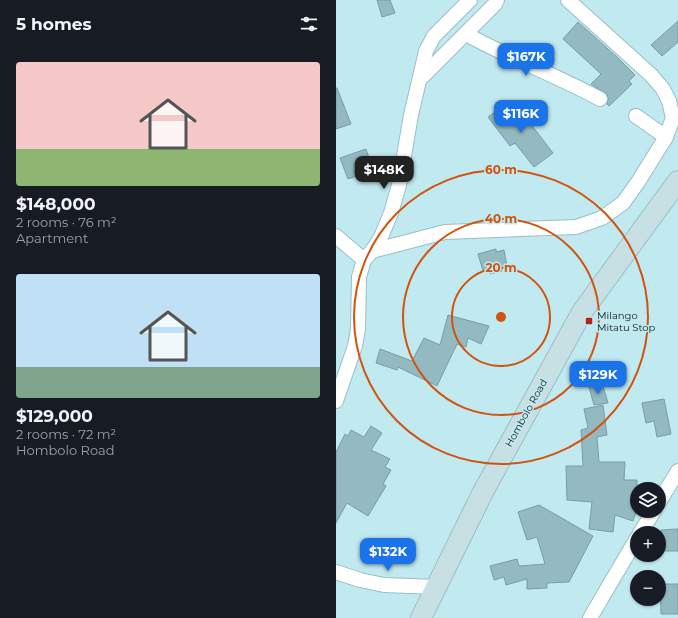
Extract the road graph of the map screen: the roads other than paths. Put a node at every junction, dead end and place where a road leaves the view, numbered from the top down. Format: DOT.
graph roads {
  1 [pos="470,0"];
  2 [pos="497,0"];
  3 [pos="568,0"];
  4 [pos="466,34"];
  5 [pos="420,79"];
  6 [pos="600,99"];
  7 [pos="675,114"];
  8 [pos="636,116"];
  9 [pos="666,137"];
  10 [pos="678,181"];
  11 [pos="336,236"];
  12 [pos="368,255"];
  13 [pos="336,401"];
  14 [pos="678,471"];
  15 [pos="666,491"];
  16 [pos="630,550"];
  17 [pos="336,572"];
  18 [pos="437,587"];
  19 [pos="421,618"];
  20 [pos="590,618"];
  1 -- 5 [label="street"];
  2 -- 4 [label="street"];
  3 -- 7 [label="street"];
  4 -- 5 [label="street"];
  4 -- 6 [label="street"];
  5 -- 12 [label="street"];
  7 -- 9 [label="street"];
  8 -- 9 [label="street"];
  9 -- 12 [label="street"];
  10 -- 18 [label="street, Hombolo Road"];
  11 -- 12 [label="street"];
  12 -- 13 [label="street"];
  14 -- 15 [label="street"];
  16 -- 20 [label="street"];
  17 -- 18 [label="street"];
  18 -- 19 [label="street, Hombolo Road"];
}
